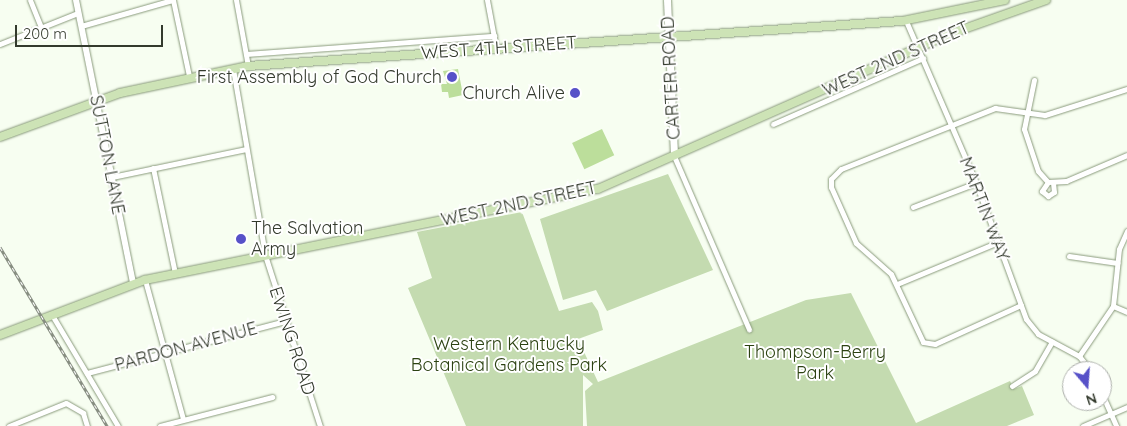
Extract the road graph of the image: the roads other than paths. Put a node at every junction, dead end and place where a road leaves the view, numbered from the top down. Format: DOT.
graph roads {
  1 [pos="30,0"];
  2 [pos="76,0"];
  3 [pos="172,0"];
  4 [pos="236,0"];
  5 [pos="487,0"];
  6 [pos="667,0"];
  7 [pos="1005,0"];
  8 [pos="1046,0"];
  9 [pos="78,13"];
  10 [pos="906,21"];
  11 [pos="81,26"];
  12 [pos="41,27"];
  13 [pos="494,36"];
  14 [pos="669,36"];
  15 [pos="0,44"];
  16 [pos="496,48"];
  17 [pos="918,48"];
  18 [pos="246,54"];
  19 [pos="922,58"];
  20 [pos="248,66"];
  21 [pos="233,69"];
  22 [pos="190,76"];
  23 [pos="1034,80"];
  24 [pos="1127,89"];
  25 [pos="96,100"];
  26 [pos="788,106"];
  27 [pos="1027,113"];
  28 [pos="791,115"];
  29 [pos="773,124"];
  30 [pos="952,126"];
  31 [pos="0,137"];
  32 [pos="246,150"];
  33 [pos="1127,155"];
  34 [pos="674,156"];
  35 [pos="153,168"];
  36 [pos="112,177"];
  37 [pos="976,184"];
  38 [pos="913,208"];
  39 [pos="1127,231"];
  40 [pos="996,243"];
  41 [pos="265,255"];
  42 [pos="1069,256"];
  43 [pos="1118,262"];
  44 [pos="175,273"];
  45 [pos="145,280"];
  46 [pos="133,284"];
  47 [pos="897,284"];
  48 [pos="1021,305"];
  49 [pos="1113,306"];
  50 [pos="1127,312"];
  51 [pos="52,315"];
  52 [pos="285,321"];
  53 [pos="749,329"];
  54 [pos="0,335"];
  55 [pos="1052,341"];
  56 [pos="166,352"];
  57 [pos="1079,356"];
  58 [pos="1083,361"];
  59 [pos="87,373"];
  60 [pos="1012,386"];
  61 [pos="272,397"];
  62 [pos="1127,407"];
  63 [pos="1109,411"];
  64 [pos="1110,414"];
  65 [pos="183,419"];
  66 [pos="9,426"];
  67 [pos="87,426"];
  68 [pos="118,426"];
  69 [pos="160,426"];
  70 [pos="320,426"];
  71 [pos="1083,426"];
  72 [pos="1116,426"];
  1 -- 12 [label="street"];
  2 -- 9 [label="street"];
  3 -- 11 [label="street"];
  3 -- 22 [label="street"];
  4 -- 18 [label="street"];
  5 -- 13 [label="street"];
  6 -- 14 [label="main road, CARTER ROAD"];
  7 -- 10 [label="main road, WEST 4TH STREET"];
  8 -- 17 [label="main road, WEST 2ND STREET"];
  9 -- 11 [label="street, SUTTON LANE"];
  9 -- 12 [label="street"];
  10 -- 14 [label="main road, WEST 4TH STREET"];
  10 -- 17 [label="street, MARTIN WAY"];
  11 -- 25 [label="street, SUTTON LANE"];
  12 -- 15 [label="street"];
  13 -- 16 [label="street"];
  13 -- 18 [label="street, WEST 4TH STREET"];
  14 -- 16 [label="main road, WEST 4TH STREET"];
  14 -- 34 [label="main road, CARTER ROAD"];
  16 -- 20 [label="main road, WEST 4TH STREET"];
  17 -- 19 [label="street, MARTIN WAY"];
  17 -- 26 [label="main road, WEST 2ND STREET"];
  18 -- 20 [label="street"];
  19 -- 28 [label="street, WEST 2ND STREET"];
  19 -- 30 [label="street, MARTIN WAY"];
  20 -- 21 [label="main road, WEST 4TH STREET"];
  21 -- 22 [label="main road, WEST 4TH STREET"];
  21 -- 32 [label="street, EWING ROAD"];
  22 -- 25 [label="main road, WEST 4TH STREET"];
  23 -- 27 [label="street"];
  24 -- 27 [label="street"];
  25 -- 31 [label="main road, WEST 4TH STREET"];
  25 -- 36 [label="street, SUTTON LANE"];
  26 -- 28 [label="street"];
  26 -- 34 [label="main road, WEST 2ND STREET"];
  27 -- 30 [label="street"];
  27 -- 33 [label="street"];
  28 -- 29 [label="street, WEST 2ND STREET"];
  30 -- 37 [label="street, MARTIN WAY"];
  30 -- 47 [label="street"];
  32 -- 35 [label="street"];
  32 -- 41 [label="street, EWING ROAD"];
  34 -- 41 [label="main road, WEST 2ND STREET"];
  34 -- 53 [label="street"];
  35 -- 36 [label="street"];
  35 -- 44 [label="street"];
  36 -- 46 [label="street, SUTTON LANE"];
  37 -- 38 [label="street"];
  37 -- 40 [label="street, MARTIN WAY"];
  39 -- 43 [label="street"];
  40 -- 47 [label="street"];
  40 -- 48 [label="street, MARTIN WAY"];
  41 -- 44 [label="main road, WEST 2ND STREET"];
  41 -- 52 [label="street, EWING ROAD"];
  42 -- 43 [label="street"];
  43 -- 49 [label="street"];
  44 -- 45 [label="main road, WEST 2ND STREET"];
  45 -- 46 [label="main road, WEST 2ND STREET"];
  45 -- 56 [label="street"];
  46 -- 51 [label="main road, WEST 2ND STREET"];
  47 -- 48 [label="street"];
  48 -- 55 [label="street, MARTIN WAY"];
  49 -- 50 [label="street"];
  49 -- 57 [label="street"];
  51 -- 54 [label="main road, WEST 2ND STREET"];
  51 -- 59 [label="street"];
  52 -- 56 [label="street, PARDON AVENUE"];
  52 -- 70 [label="street, EWING ROAD"];
  55 -- 57 [label="street, MARTIN WAY"];
  55 -- 60 [label="street"];
  56 -- 59 [label="street, PARDON AVENUE"];
  56 -- 65 [label="street"];
  57 -- 58 [label="street, MARTIN WAY"];
  59 -- 68 [label="street"];
  61 -- 65 [label="street"];
  62 -- 64 [label="street"];
  63 -- 64 [label="street"];
  64 -- 71 [label="street"];
  64 -- 72 [label="street"];
  65 -- 69 [label="street"];
  66 -- 67 [label="street"];
}
